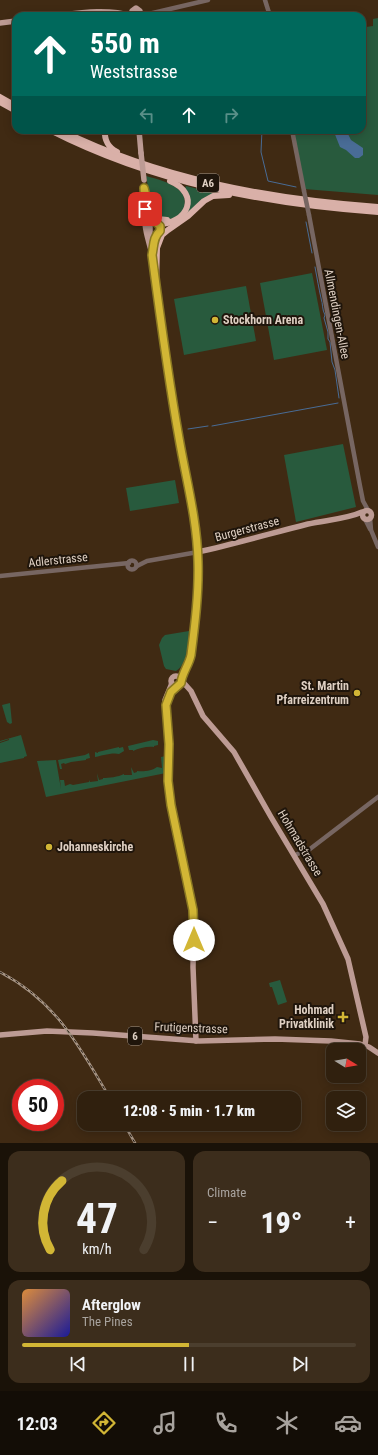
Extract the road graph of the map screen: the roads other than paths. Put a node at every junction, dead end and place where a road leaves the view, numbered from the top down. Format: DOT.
graph roads {
  1 [pos="208,0"];
  2 [pos="265,0"];
  3 [pos="157,12"];
  4 [pos="269,12"];
  5 [pos="12,22"];
  6 [pos="0,23"];
  7 [pos="0,97"];
  8 [pos="0,102"];
  9 [pos="12,104"];
  10 [pos="12,109"];
  11 [pos="58,134"];
  12 [pos="69,134"];
  13 [pos="105,134"];
  14 [pos="139,134"];
  15 [pos="293,134"];
  16 [pos="140,166"];
  17 [pos="144,188"];
  18 [pos="255,197"];
  19 [pos="378,207"];
  20 [pos="145,209"];
  21 [pos="378,212"];
  22 [pos="152,217"];
  23 [pos="176,222"];
  24 [pos="158,227"];
  25 [pos="150,228"];
  26 [pos="150,247"];
  27 [pos="152,255"];
  28 [pos="156,286"];
  29 [pos="378,514"];
  30 [pos="366,515"];
  31 [pos="378,547"];
  32 [pos="198,552"];
  33 [pos="135,563"];
  34 [pos="129,565"];
  35 [pos="0,576"];
  36 [pos="180,679"];
  37 [pos="174,685"];
  38 [pos="378,797"];
  39 [pos="294,855"];
  40 [pos="0,1035"];
  41 [pos="196,1041"];
  42 [pos="350,1043"];
  43 [pos="363,1043"];
  44 [pos="366,1047"];
  45 [pos="378,1053"];
  1 -- 3 [label="street"];
  2 -- 4 [label="street"];
  5 -- 6 [label="main road"];
  7 -- 9 [label="highway"];
  8 -- 10 [label="highway"];
  11 -- 16 [label="highway, A6"];
  12 -- 16 [label="highway, A6"];
  13 -- 16 [label="highway"];
  14 -- 17 [label="main road, bridge"];
  15 -- 30 [label="street, Allmendingen-Allee, bridge"];
  16 -- 18 [label="highway, A6"];
  16 -- 19 [label="highway, A6"];
  16 -- 23 [label="highway"];
  17 -- 20 [label="main road"];
  17 -- 22 [label="main road"];
  18 -- 21 [label="highway, A6"];
  18 -- 23 [label="highway"];
  20 -- 25 [label="main road"];
  20 -- 26 [label="main road"];
  22 -- 23 [label="highway"];
  22 -- 24 [label="main road"];
  23 -- 24 [label="highway"];
  23 -- 28 [label="highway"];
  24 -- 25 [label="main road"];
  24 -- 25 [label="main road"];
  24 -- 27 [label="main road"];
  25 -- 26 [label="main road"];
  26 -- 27 [label="main road"];
  27 -- 28 [label="main road"];
  28 -- 32 [label="main road"];
  29 -- 30 [label="main road, Burgerstrasse"];
  30 -- 31 [label="street"];
  30 -- 32 [label="main road, Burgerstrasse"];
  32 -- 33 [label="street, Burgerstrasse"];
  32 -- 36 [label="main road"];
  33 -- 34 [label="street"];
  33 -- 34 [label="street"];
  34 -- 35 [label="street, Adlerstrasse"];
  36 -- 37 [label="main road"];
  36 -- 37 [label="main road"];
  36 -- 39 [label="main road, Hohmadstrasse"];
  37 -- 41 [label="main road"];
  38 -- 39 [label="street"];
  39 -- 43 [label="main road, Hohmadstrasse"];
  40 -- 41 [label="main road, Frutigenstrasse / 6"];
  41 -- 42 [label="main road, Frutigenstrasse / 6"];
  44 -- 45 [label="main road, Frutigenstrasse / 6"];
}
